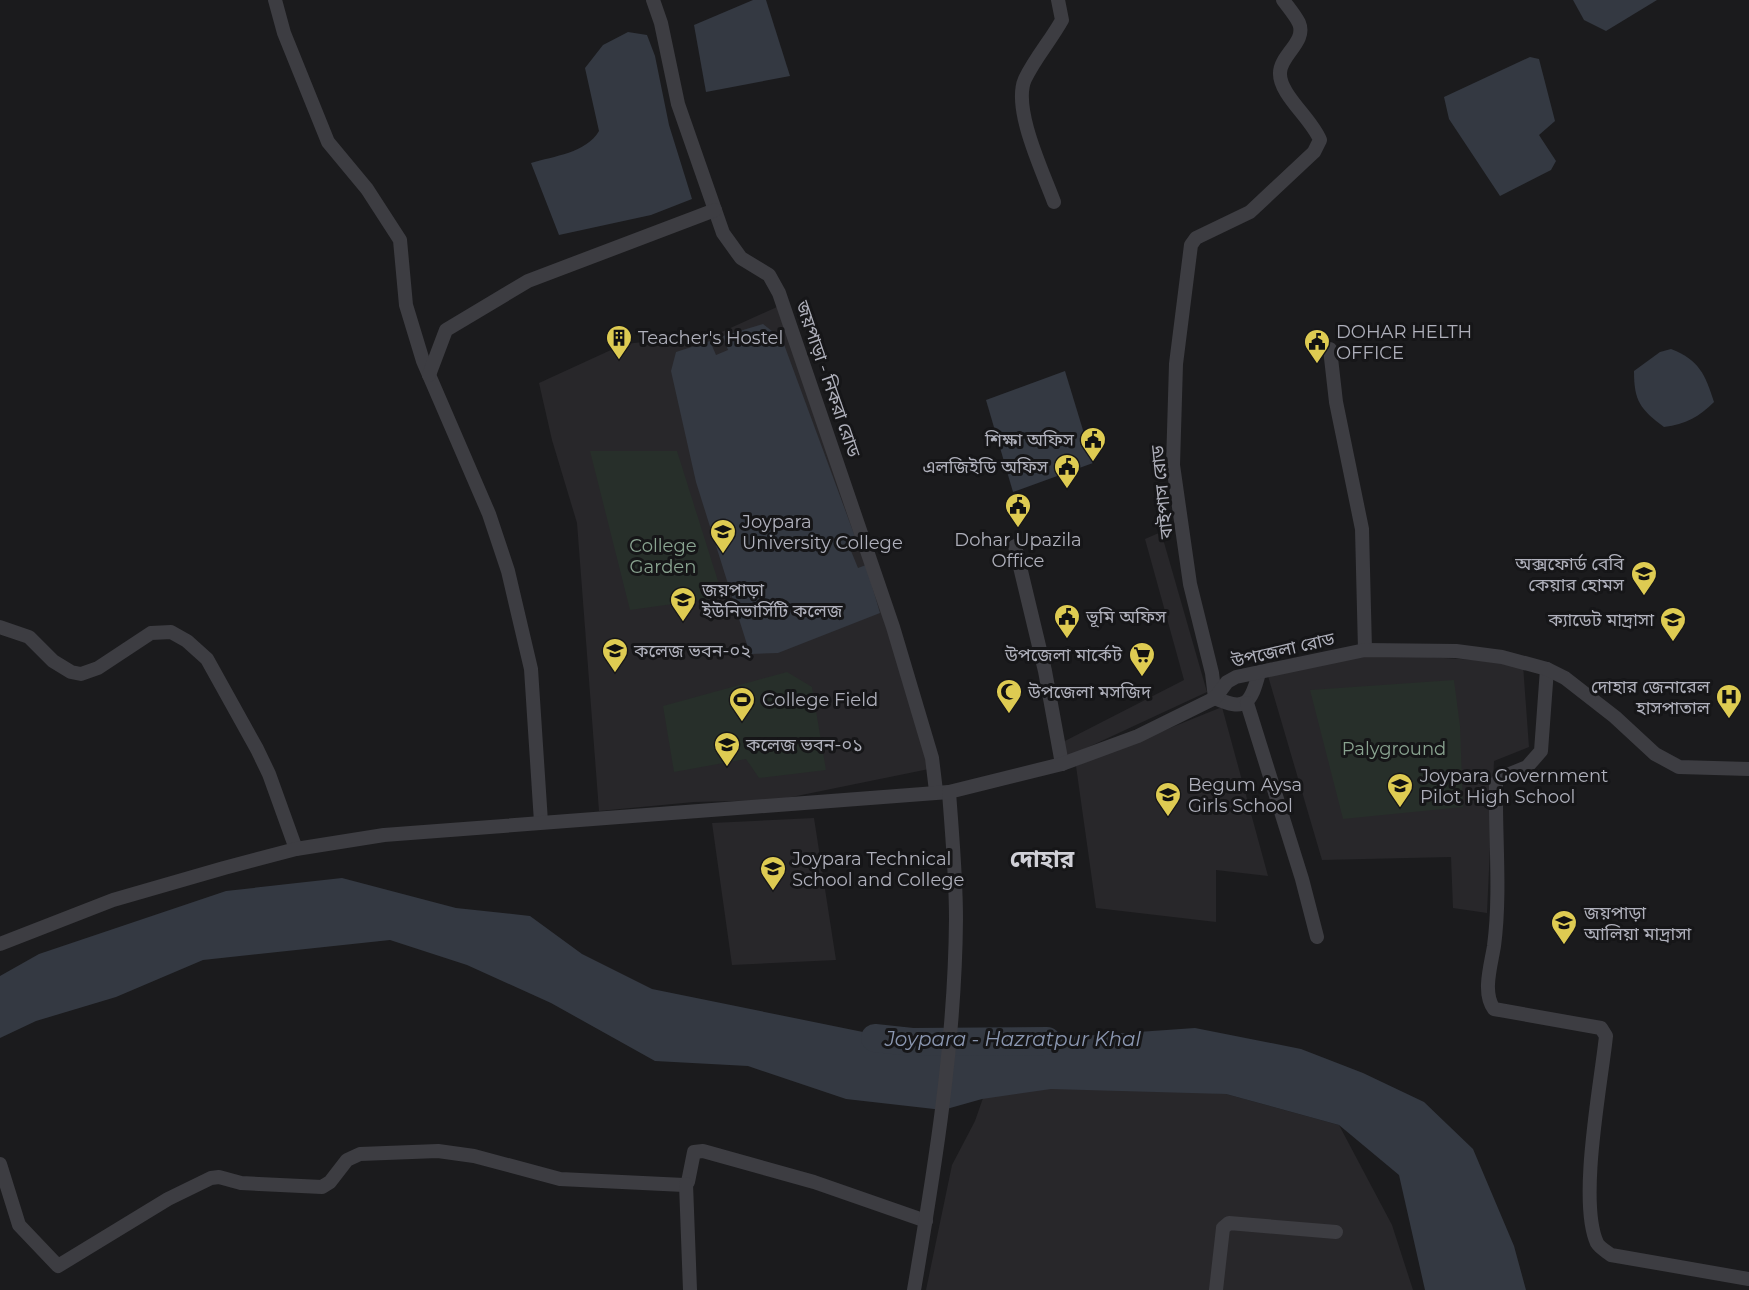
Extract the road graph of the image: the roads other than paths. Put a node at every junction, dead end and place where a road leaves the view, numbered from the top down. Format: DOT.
graph roads {
  1 [pos="275,0"];
  2 [pos="653,0"];
  3 [pos="1058,0"];
  4 [pos="1283,0"];
  5 [pos="1054,202"];
  6 [pos="715,210"];
  7 [pos="1330,348"];
  8 [pos="429,375"];
  9 [pos="1015,546"];
  10 [pos="0,627"];
  11 [pos="1365,650"];
  12 [pos="1547,669"];
  13 [pos="1259,673"];
  14 [pos="1215,698"];
  15 [pos="1246,703"];
  16 [pos="1062,764"];
  17 [pos="1749,769"];
  18 [pos="943,791"];
  19 [pos="541,822"];
  20 [pos="296,849"];
  21 [pos="1317,937"];
  22 [pos="0,944"];
  23 [pos="0,1164"];
  24 [pos="686,1184"];
  25 [pos="926,1221"];
  26 [pos="1336,1232"];
  27 [pos="1749,1279"];
  28 [pos="690,1290"];
  29 [pos="914,1290"];
  30 [pos="1216,1290"];
  1 -- 8 [label="street"];
  2 -- 6 [label="street, জয়পাড়া - নিকরা রোড"];
  3 -- 5 [label="street"];
  4 -- 14 [label="street, বাইপাস রোড"];
  6 -- 8 [label="street"];
  6 -- 18 [label="street, জয়পাড়া - নিকরা রোড"];
  7 -- 11 [label="street"];
  8 -- 19 [label="street"];
  9 -- 16 [label="street"];
  10 -- 20 [label="street"];
  11 -- 12 [label="street, উপজেলা রোড"];
  11 -- 13 [label="street, উপজেলা রোড"];
  12 -- 17 [label="street, উপজেলা রোড"];
  12 -- 27 [label="street"];
  13 -- 14 [label="street, উপজেলা রোড"];
  13 -- 15 [label="street"];
  14 -- 15 [label="street"];
  14 -- 16 [label="street, উপজেলা রোড"];
  15 -- 21 [label="street"];
  16 -- 18 [label="street, উপজেলা রোড"];
  18 -- 19 [label="street, উপজেলা রোড"];
  18 -- 25 [label="street"];
  19 -- 20 [label="street, উপজেলা রোড"];
  20 -- 22 [label="street, উপজেলা রোড"];
  23 -- 24 [label="street"];
  24 -- 25 [label="street"];
  24 -- 28 [label="street"];
  25 -- 29 [label="street"];
  26 -- 30 [label="street"];
}
